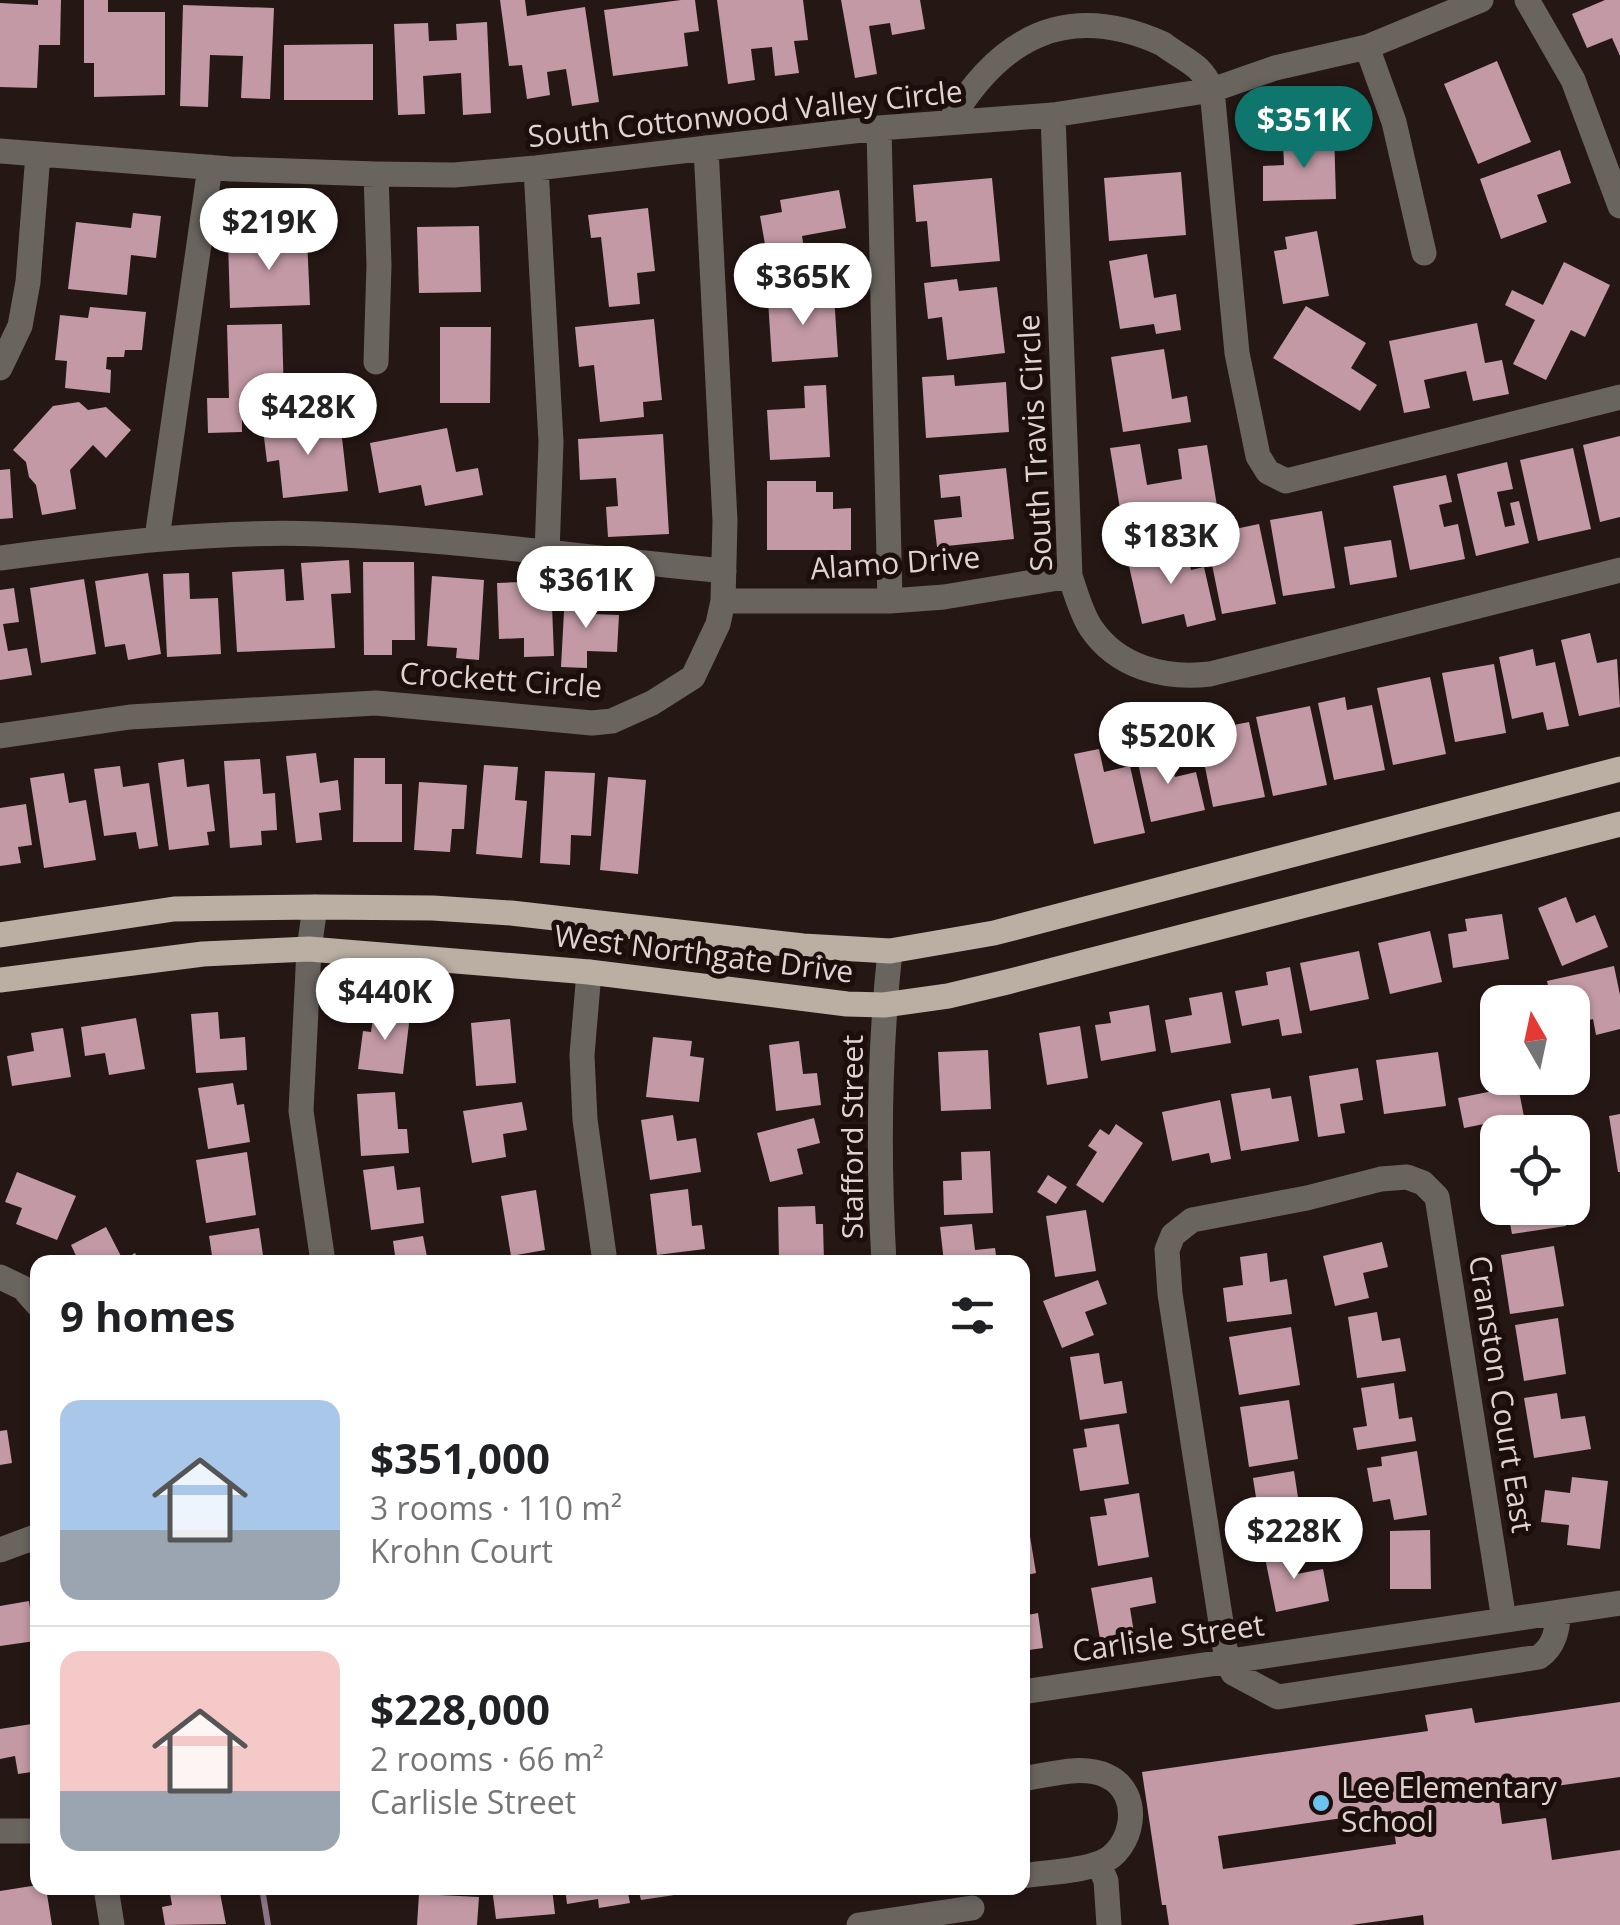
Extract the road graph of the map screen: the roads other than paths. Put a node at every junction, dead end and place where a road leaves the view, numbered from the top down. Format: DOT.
graph roads {
  1 [pos="1481,0"];
  2 [pos="1527,0"];
  3 [pos="1368,47"];
  4 [pos="1212,90"];
  5 [pos="1053,114"];
  6 [pos="949,123"];
  7 [pos="878,128"];
  8 [pos="706,148"];
  9 [pos="0,151"];
  10 [pos="38,154"];
  11 [pos="210,167"];
  12 [pos="536,168"];
  13 [pos="376,174"];
  14 [pos="1620,206"];
  15 [pos="1424,254"];
  16 [pos="376,362"];
  17 [pos="0,368"];
  18 [pos="1620,397"];
  19 [pos="158,538"];
  20 [pos="547,553"];
  21 [pos="0,558"];
  22 [pos="1620,570"];
  23 [pos="724,571"];
  24 [pos="1070,576"];
  25 [pos="723,601"];
  26 [pos="890,601"];
  27 [pos="0,736"];
  28 [pos="1620,769"];
  29 [pos="1620,824"];
  30 [pos="315,906"];
  31 [pos="0,935"];
  32 [pos="309,949"];
  33 [pos="890,951"];
  34 [pos="590,972"];
  35 [pos="0,980"];
  36 [pos="884,1005"];
  37 [pos="322,1255"];
  38 [pos="604,1255"];
  39 [pos="884,1255"];
  40 [pos="0,1277"];
  41 [pos="30,1296"];
  42 [pos="30,1539"];
  43 [pos="0,1550"];
  44 [pos="1620,1602"];
  45 [pos="1559,1612"];
  46 [pos="1504,1620"];
  47 [pos="1228,1661"];
  48 [pos="1030,1691"];
  49 [pos="1030,1778"];
  50 [pos="0,1830"];
  51 [pos="30,1831"];
  52 [pos="1099,1864"];
  53 [pos="1030,1875"];
  54 [pos="107,1895"];
  55 [pos="972,1907"];
  56 [pos="112,1925"];
  57 [pos="859,1925"];
  58 [pos="1109,1925"];
  1 -- 3 [label="street, South Cottonwood Valley Circle"];
  2 -- 14 [label="street"];
  3 -- 4 [label="street, South Cottonwood Valley Circle"];
  3 -- 15 [label="street"];
  4 -- 5 [label="street, South Cottonwood Valley Circle"];
  4 -- 6 [label="street"];
  4 -- 18 [label="street"];
  5 -- 6 [label="street, South Cottonwood Valley Circle"];
  5 -- 24 [label="street, South Travis Circle"];
  6 -- 7 [label="street, South Cottonwood Valley Circle"];
  7 -- 8 [label="street, South Cottonwood Valley Circle"];
  7 -- 26 [label="street"];
  8 -- 12 [label="street, South Cottonwood Valley Circle"];
  8 -- 23 [label="street, Crockett Circle"];
  9 -- 10 [label="street, South Cottonwood Valley Circle"];
  10 -- 11 [label="street, South Cottonwood Valley Circle"];
  10 -- 17 [label="street"];
  11 -- 13 [label="street, South Cottonwood Valley Circle"];
  11 -- 19 [label="street"];
  12 -- 13 [label="street, South Cottonwood Valley Circle"];
  12 -- 20 [label="street"];
  13 -- 16 [label="street"];
  19 -- 20 [label="street"];
  19 -- 21 [label="street"];
  20 -- 23 [label="street"];
  22 -- 24 [label="street, South Travis Circle"];
  23 -- 25 [label="street, Crockett Circle"];
  24 -- 26 [label="street, Alamo Drive"];
  25 -- 26 [label="street, Alamo Drive"];
  25 -- 27 [label="street, Crockett Circle"];
  28 -- 33 [label="main road, West Northgate Drive"];
  29 -- 36 [label="main road, West Northgate Drive"];
  30 -- 31 [label="main road, West Northgate Drive"];
  30 -- 32 [label="street"];
  30 -- 33 [label="main road, West Northgate Drive"];
  32 -- 34 [label="main road, West Northgate Drive"];
  32 -- 35 [label="main road, West Northgate Drive"];
  32 -- 37 [label="street"];
  33 -- 36 [label="street, Stafford Street"];
  34 -- 36 [label="main road, West Northgate Drive"];
  34 -- 38 [label="street"];
  36 -- 39 [label="street, Stafford Street"];
  40 -- 41 [label="street"];
  42 -- 43 [label="street"];
  44 -- 45 [label="street, Carlisle Street"];
  45 -- 46 [label="street, Carlisle Street"];
  45 -- 47 [label="street"];
  46 -- 47 [label="street, Carlisle Street"];
  46 -- 47 [label="street, Cranston Court East"];
  47 -- 48 [label="street, Carlisle Street"];
  49 -- 52 [label="street"];
  50 -- 51 [label="street"];
  52 -- 53 [label="street"];
  52 -- 58 [label="street"];
  54 -- 56 [label="street"];
  55 -- 57 [label="street"];
}
